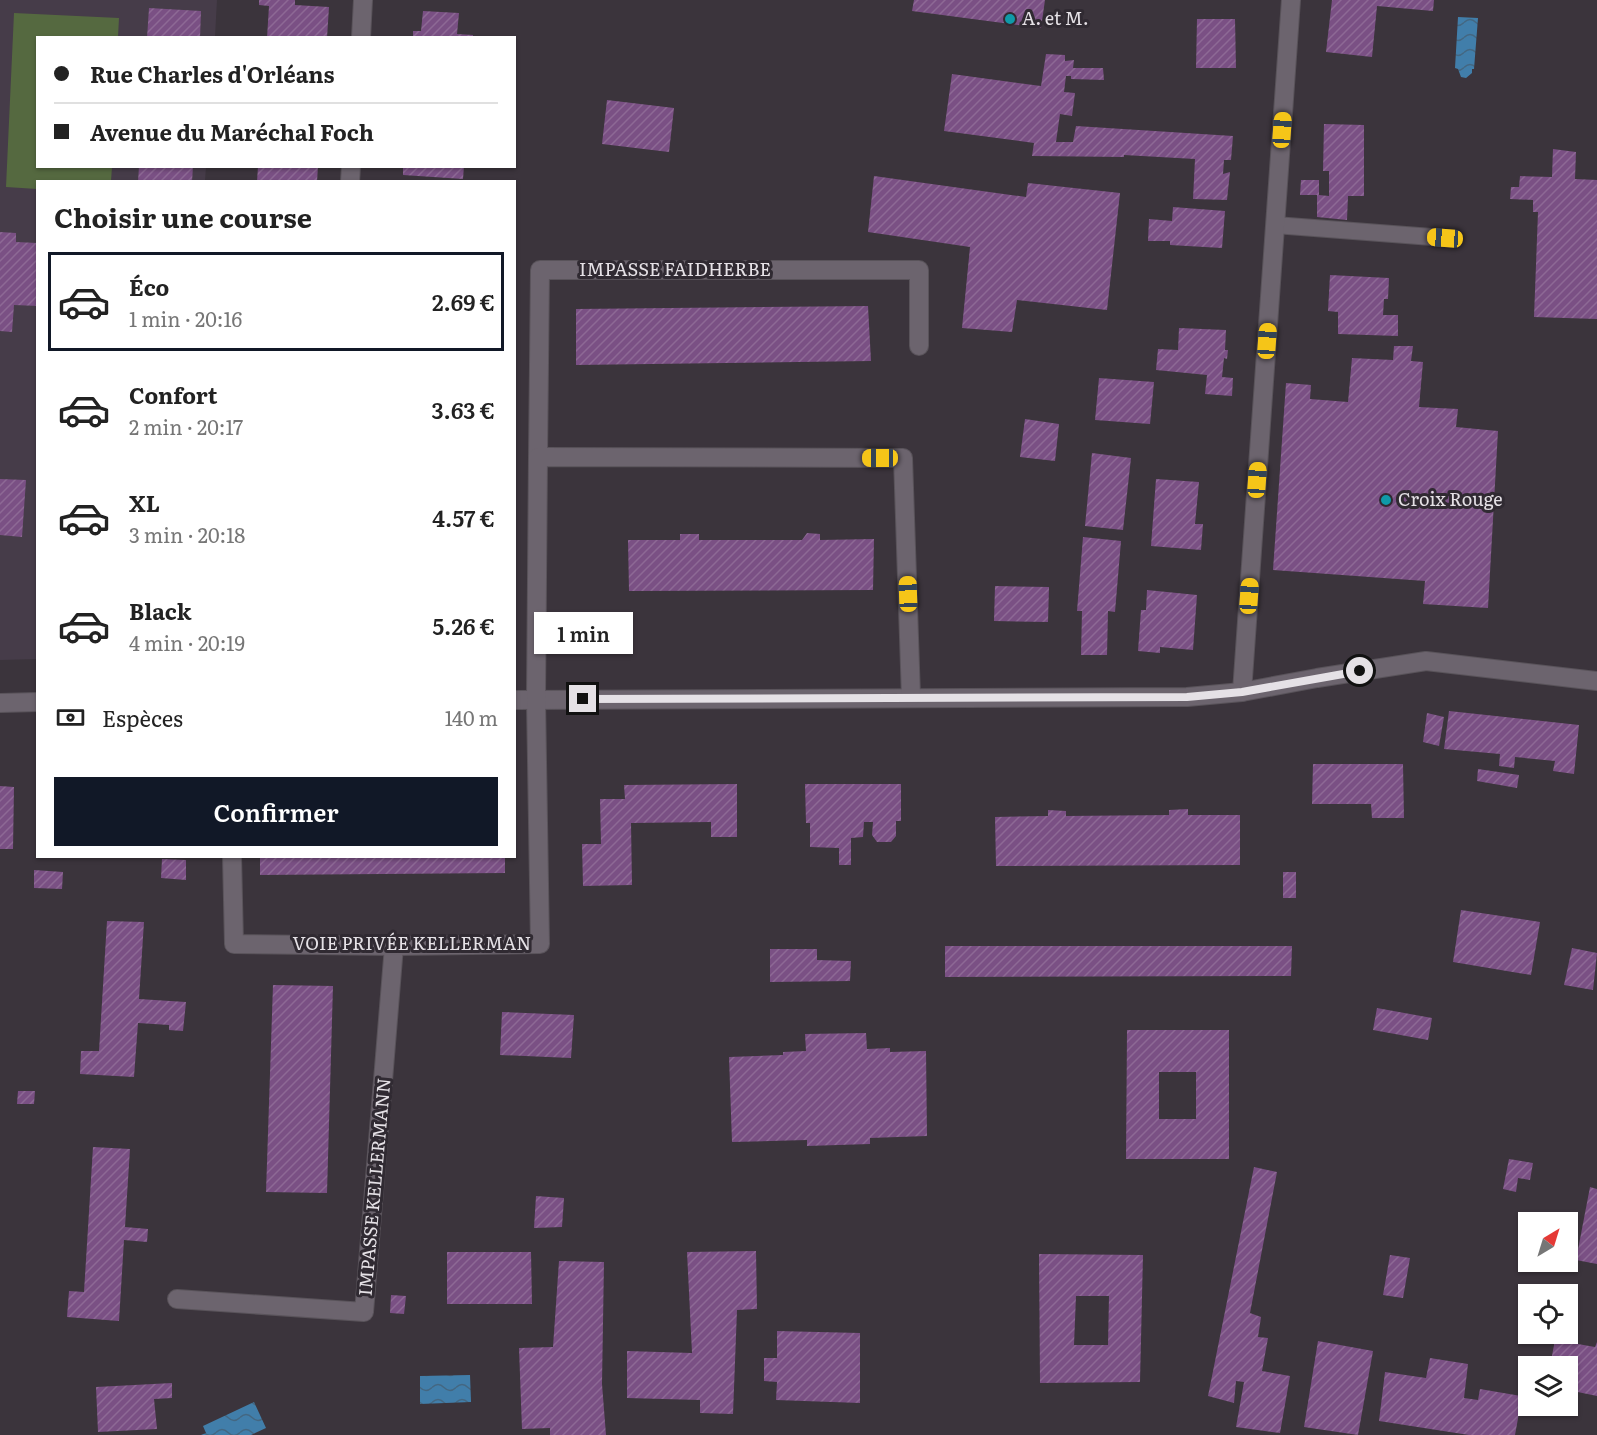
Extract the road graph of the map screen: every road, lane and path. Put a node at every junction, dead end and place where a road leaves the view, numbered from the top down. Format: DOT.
graph roads {
  1 [pos="363,0"];
  2 [pos="1291,0"];
  3 [pos="361,36"];
  4 [pos="1275,225"];
  5 [pos="1445,238"];
  6 [pos="919,346"];
  7 [pos="538,457"];
  8 [pos="1597,681"];
  9 [pos="1242,692"];
  10 [pos="911,697"];
  11 [pos="516,700"];
  12 [pos="536,700"];
  13 [pos="36,702"];
  14 [pos="0,703"];
  15 [pos="232,858"];
  16 [pos="394,946"];
  17 [pos="177,1299"];
  1 -- 3 [label="street"];
  2 -- 4 [label="street"];
  4 -- 5 [label="lane"];
  4 -- 9 [label="street"];
  6 -- 7 [label="street, IMPASSE FAIDHERBE"];
  7 -- 10 [label="street"];
  7 -- 12 [label="street, IMPASSE FAIDHERBE"];
  8 -- 9 [label="street"];
  9 -- 10 [label="street"];
  10 -- 12 [label="street"];
  11 -- 12 [label="street"];
  12 -- 16 [label="street, VOIE PRIVÉE KELLERMAN"];
  13 -- 14 [label="street"];
  15 -- 16 [label="street, VOIE PRIVÉE KELLERMAN"];
  16 -- 17 [label="street, IMPASSE KELLERMANN"];
}
